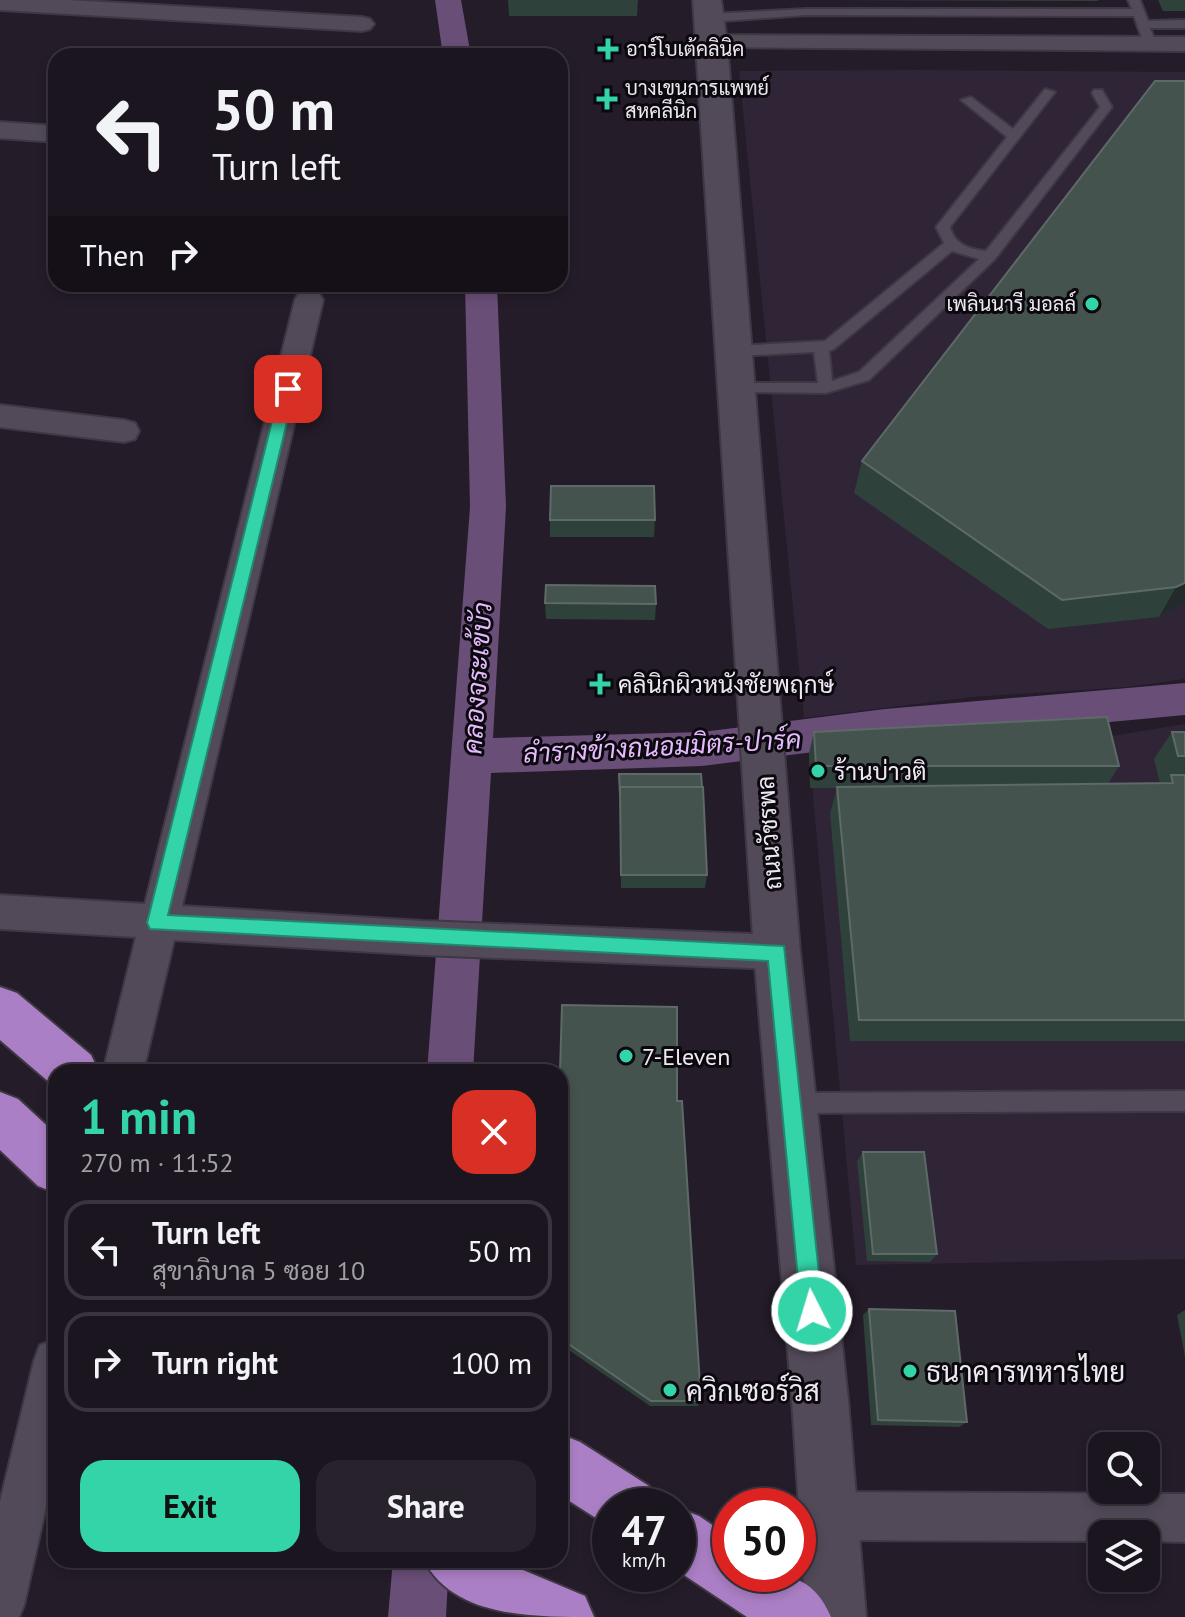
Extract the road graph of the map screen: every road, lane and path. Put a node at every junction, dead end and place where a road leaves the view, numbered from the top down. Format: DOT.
graph roads {
  1 [pos="1134,0"];
  2 [pos="0,3"];
  3 [pos="805,6"];
  4 [pos="709,20"];
  5 [pos="362,24"];
  6 [pos="1185,24"];
  7 [pos="1144,27"];
  8 [pos="1185,44"];
  9 [pos="1049,92"];
  10 [pos="1098,93"];
  11 [pos="967,100"];
  12 [pos="0,130"];
  13 [pos="48,133"];
  14 [pos="1014,136"];
  15 [pos="952,244"];
  16 [pos="990,256"];
  17 [pos="309,300"];
  18 [pos="821,348"];
  19 [pos="735,351"];
  20 [pos="738,388"];
  21 [pos="826,388"];
  22 [pos="0,416"];
  23 [pos="124,431"];
  24 [pos="0,912"];
  25 [pos="157,923"];
  26 [pos="777,952"];
  27 [pos="0,1009"];
  28 [pos="65,1064"];
  29 [pos="125,1064"];
  30 [pos="1185,1101"];
  31 [pos="792,1103"];
  32 [pos="0,1116"];
  33 [pos="48,1161"];
  34 [pos="48,1396"];
  35 [pos="568,1467"];
  36 [pos="601,1488"];
  37 [pos="828,1516"];
  38 [pos="1185,1518"];
  39 [pos="476,1585"];
  40 [pos="762,1592"];
  41 [pos="0,1605"];
  42 [pos="564,1617"];
  43 [pos="801,1617"];
  44 [pos="836,1617"];
  1 -- 7 [label="lane"];
  2 -- 5 [label="street"];
  3 -- 4 [label="lane"];
  3 -- 7 [label="lane"];
  4 -- 7 [label="street"];
  4 -- 19 [label="main road, ถนนวัชรพล"];
  6 -- 7 [label="lane"];
  7 -- 8 [label="street"];
  9 -- 14 [label="lane"];
  10 -- 16 [label="lane"];
  11 -- 14 [label="lane"];
  12 -- 13 [label="street"];
  14 -- 15 [label="lane"];
  15 -- 16 [label="lane"];
  15 -- 18 [label="lane"];
  16 -- 21 [label="lane"];
  17 -- 25 [label="street"];
  18 -- 19 [label="lane"];
  18 -- 21 [label="lane"];
  19 -- 20 [label="main road, ถนนวัชรพล"];
  20 -- 21 [label="lane"];
  20 -- 26 [label="main road, ถนนวัชรพล"];
  22 -- 23 [label="street"];
  24 -- 25 [label="street"];
  25 -- 26 [label="street"];
  25 -- 29 [label="street"];
  26 -- 31 [label="main road, ถนนวัชรพล"];
  27 -- 28 [label="highway"];
  30 -- 31 [label="lane"];
  31 -- 37 [label="main road, ถนนวัชรพล"];
  32 -- 33 [label="highway"];
  34 -- 41 [label="street"];
  35 -- 36 [label="highway"];
  37 -- 38 [label="street"];
  37 -- 44 [label="main road, ถนนวัชรพล"];
  39 -- 42 [label="highway"];
  40 -- 43 [label="highway"];
}
